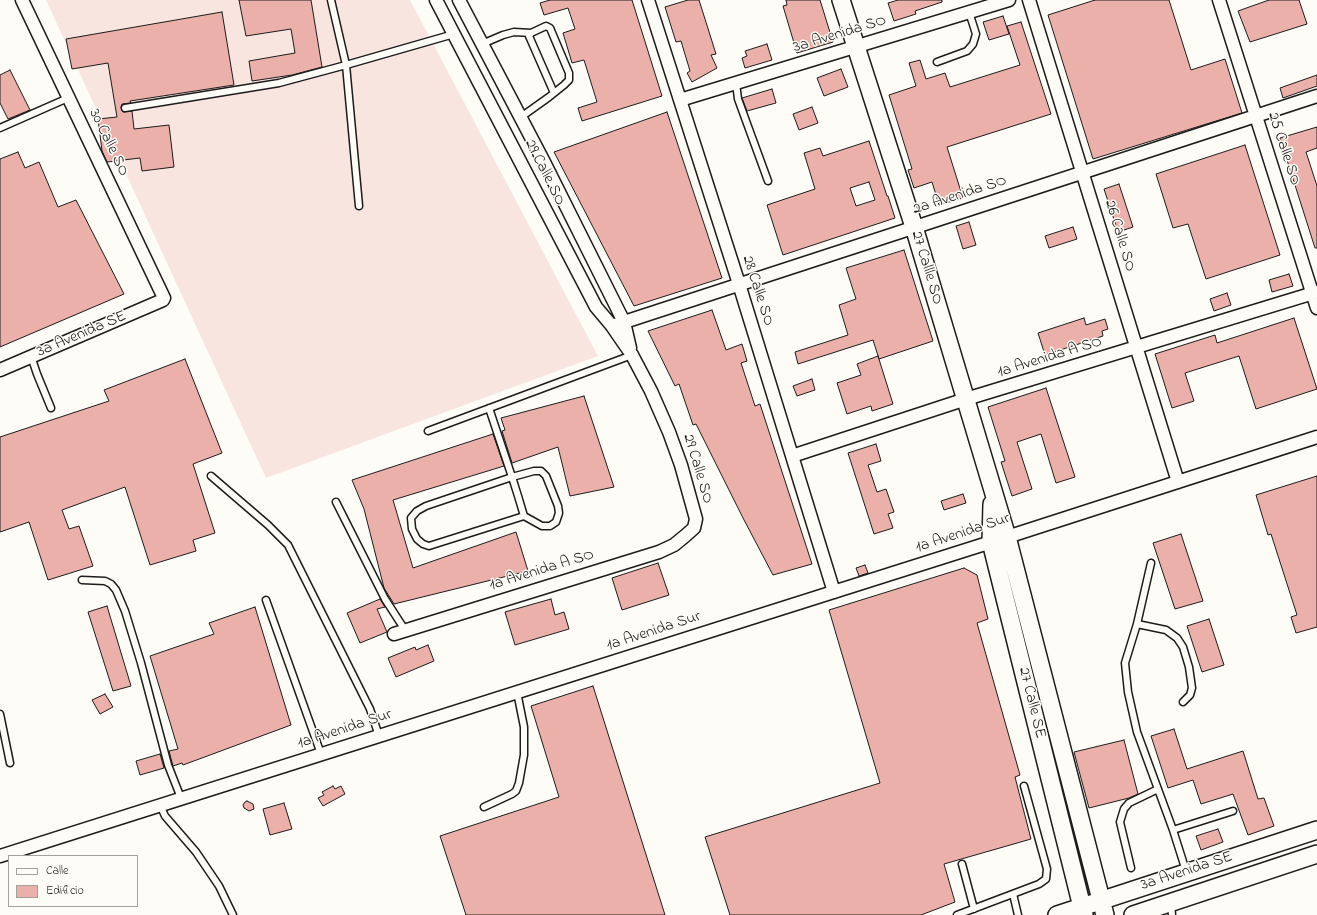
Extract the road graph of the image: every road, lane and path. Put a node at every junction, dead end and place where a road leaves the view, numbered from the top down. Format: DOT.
graph roads {
  1 [pos="22,0"];
  2 [pos="331,0"];
  3 [pos="436,0"];
  4 [pos="459,0"];
  5 [pos="648,0"];
  6 [pos="841,0"];
  7 [pos="1009,0"];
  8 [pos="1029,0"];
  9 [pos="1219,0"];
  10 [pos="969,12"];
  11 [pos="531,33"];
  12 [pos="454,34"];
  13 [pos="482,44"];
  14 [pos="856,46"];
  15 [pos="936,62"];
  16 [pos="346,65"];
  17 [pos="736,83"];
  18 [pos="554,93"];
  19 [pos="1317,96"];
  20 [pos="68,98"];
  21 [pos="680,100"];
  22 [pos="124,108"];
  23 [pos="1256,116"];
  24 [pos="521,117"];
  25 [pos="0,128"];
  26 [pos="503,128"];
  27 [pos="544,162"];
  28 [pos="526,171"];
  29 [pos="1082,173"];
  30 [pos="768,181"];
  31 [pos="359,206"];
  32 [pos="914,227"];
  33 [pos="739,284"];
  34 [pos="1315,293"];
  35 [pos="163,300"];
  36 [pos="1317,308"];
  37 [pos="624,322"];
  38 [pos="612,326"];
  39 [pos="1137,348"];
  40 [pos="632,355"];
  41 [pos="31,356"];
  42 [pos="0,370"];
  43 [pos="966,400"];
  44 [pos="51,408"];
  45 [pos="489,408"];
  46 [pos="428,431"];
  47 [pos="1317,437"];
  48 [pos="792,456"];
  49 [pos="211,476"];
  50 [pos="512,478"];
  51 [pos="1178,482"];
  52 [pos="993,490"];
  53 [pos="336,502"];
  54 [pos="524,516"];
  55 [pos="694,528"];
  56 [pos="1007,537"];
  57 [pos="991,542"];
  58 [pos="1151,563"];
  59 [pos="82,580"];
  60 [pos="834,592"];
  61 [pos="266,600"];
  62 [pos="1137,624"];
  63 [pos="400,632"];
  64 [pos="517,692"];
  65 [pos="1183,702"];
  66 [pos="0,714"];
  67 [pos="379,736"];
  68 [pos="321,754"];
  69 [pos="10,763"];
  70 [pos="1024,786"];
  71 [pos="1158,789"];
  72 [pos="181,798"];
  73 [pos="160,805"];
  74 [pos="484,806"];
  75 [pos="1233,811"];
  76 [pos="1173,830"];
  77 [pos="1317,830"];
  78 [pos="1317,854"];
  79 [pos="0,856"];
  80 [pos="962,864"];
  81 [pos="1131,868"];
  82 [pos="1186,872"];
  83 [pos="1013,894"];
  84 [pos="974,908"];
  85 [pos="1103,908"];
  86 [pos="1172,909"];
  87 [pos="1083,911"];
  88 [pos="233,915"];
  89 [pos="957,915"];
  90 [pos="1018,915"];
  91 [pos="1057,915"];
  92 [pos="1133,915"];
  1 -- 20 [label="street, 30 Calle SO"];
  2 -- 16 [label="lane"];
  3 -- 12 [label="street, 29 Calle SO"];
  4 -- 13 [label="street, 29 Calle SO"];
  5 -- 21 [label="street, 28 Calle SO"];
  6 -- 14 [label="main road, 27 Callle SO"];
  7 -- 10 [label="street, 3a Avenida SO"];
  8 -- 29 [label="street, 26 Calle SO"];
  9 -- 23 [label="street, 25 Calle SO"];
  10 -- 14 [label="street, 3a Avenida SO"];
  10 -- 15 [label="lane"];
  11 -- 13 [label="lane"];
  11 -- 18 [label="lane"];
  11 -- 18 [label="lane"];
  12 -- 16 [label="lane"];
  12 -- 26 [label="street, 29 Calle SO"];
  13 -- 24 [label="street, 29 Calle SO"];
  14 -- 17 [label="street, 3a Avenida SO"];
  14 -- 32 [label="main road, 27 Callle SO"];
  16 -- 22 [label="lane"];
  16 -- 31 [label="lane"];
  17 -- 21 [label="street, 3a Avenida SO"];
  17 -- 30 [label="lane"];
  18 -- 24 [label="lane"];
  19 -- 23 [label="street, 2a Avenida SO"];
  20 -- 25 [label="lane"];
  20 -- 35 [label="street, 30 Calle SO"];
  21 -- 33 [label="street, 28 Calle SO"];
  23 -- 29 [label="street, 2a Avenida SO"];
  23 -- 34 [label="street, 25 Calle SO"];
  24 -- 26 [label="street"];
  24 -- 27 [label="street, 29 Calle SO"];
  26 -- 28 [label="street, 29 Calle SO"];
  27 -- 28 [label="street"];
  27 -- 37 [label="street, 29 Calle SO"];
  28 -- 38 [label="street, 29 Calle SO"];
  29 -- 32 [label="street, 2a Avenida SO"];
  29 -- 39 [label="street, 26 Calle SO"];
  32 -- 33 [label="street, 2a Avenida SO"];
  32 -- 43 [label="main road, 27 Callle SO"];
  33 -- 37 [label="street, 2a Avenida SO"];
  33 -- 48 [label="street, 28 Calle SO"];
  34 -- 36 [label="street, 25 Calle SO"];
  34 -- 39 [label="street, 1a Avenida A SO"];
  35 -- 41 [label="street, 3a Avenida SE"];
  37 -- 38 [label="street, 2a Avenida SO"];
  37 -- 40 [label="street, 29 Calle SO"];
  38 -- 40 [label="street, 29 Calle SO"];
  39 -- 43 [label="street, 1a Avenida A SO"];
  39 -- 51 [label="street, 26 Calle SO"];
  40 -- 45 [label="lane"];
  40 -- 55 [label="street, 29 Calle SO"];
  41 -- 42 [label="street, 3a Avenida SE"];
  41 -- 44 [label="lane"];
  43 -- 48 [label="street, 1a Avenida A SO"];
  43 -- 52 [label="main road, 27 Callle SO"];
  45 -- 46 [label="lane"];
  45 -- 50 [label="lane"];
  47 -- 51 [label="street, 1a Avenida Sur"];
  48 -- 60 [label="street, 28 Calle SO"];
  49 -- 67 [label="lane"];
  50 -- 54 [label="lane"];
  50 -- 54 [label="lane"];
  50 -- 54 [label="lane"];
  51 -- 56 [label="street, 1a Avenida Sur"];
  52 -- 56 [label="main road, 27 Callle SO"];
  52 -- 57 [label="main road, 27 Calle SE"];
  53 -- 63 [label="lane"];
  55 -- 63 [label="street, 1a Avenida A SO"];
  56 -- 57 [label="street, 1a Avenida Sur"];
  56 -- 85 [label="main road, 27 Calle SE"];
  57 -- 60 [label="street, 1a Avenida Sur"];
  57 -- 87 [label="main road, 27 Calle SE"];
  58 -- 62 [label="lane"];
  59 -- 72 [label="lane"];
  60 -- 64 [label="street, 1a Avenida Sur"];
  61 -- 68 [label="lane"];
  62 -- 65 [label="lane"];
  62 -- 71 [label="lane"];
  64 -- 67 [label="street, 1a Avenida Sur"];
  64 -- 74 [label="lane"];
  66 -- 69 [label="lane"];
  67 -- 68 [label="street, 1a Avenida Sur"];
  68 -- 72 [label="street, 1a Avenida Sur"];
  70 -- 83 [label="lane"];
  71 -- 76 [label="lane"];
  71 -- 81 [label="lane"];
  72 -- 73 [label="street, 1a Avenida Sur"];
  73 -- 79 [label="street, 1a Avenida Sur"];
  73 -- 88 [label="lane"];
  75 -- 76 [label="lane"];
  76 -- 82 [label="lane"];
  77 -- 82 [label="main road, 3a Avenida SE"];
  78 -- 86 [label="main road, 3a Avenida SE"];
  80 -- 84 [label="lane"];
  82 -- 85 [label="main road, 3a Avenida SE"];
  83 -- 84 [label="lane"];
  83 -- 90 [label="lane"];
  84 -- 89 [label="lane"];
  85 -- 87 [label="main road, 3a Avenida SE"];
  86 -- 92 [label="main road, 3a Avenida SE"];
  87 -- 91 [label="main road, 3a Avenida SE"];
}
